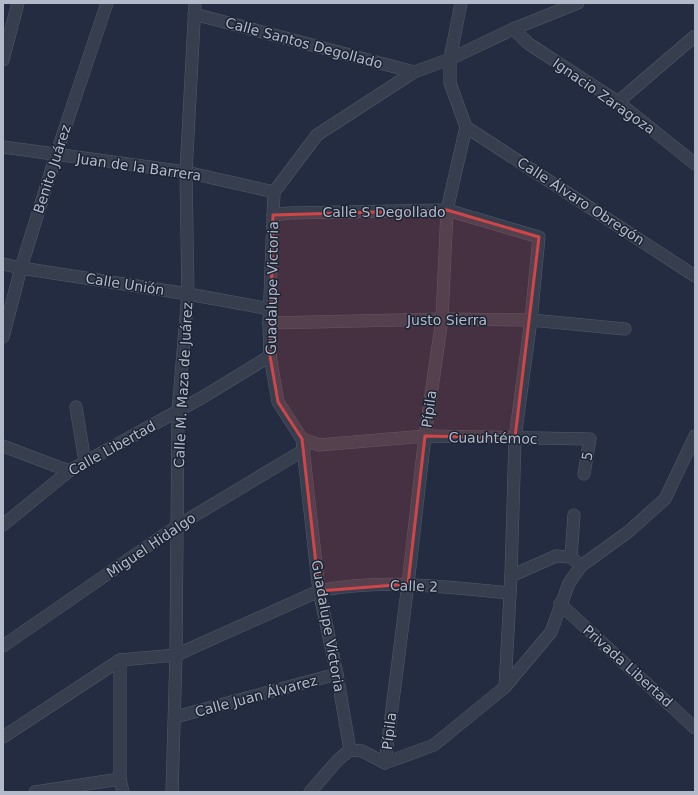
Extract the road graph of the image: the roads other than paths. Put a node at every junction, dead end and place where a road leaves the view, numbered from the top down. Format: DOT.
graph roads {
  1 [pos="18,3"];
  2 [pos="107,3"];
  3 [pos="461,3"];
  4 [pos="578,3"];
  5 [pos="194,9"];
  6 [pos="513,29"];
  7 [pos="695,36"];
  8 [pos="450,59"];
  9 [pos="3,60"];
  10 [pos="414,72"];
  11 [pos="618,102"];
  12 [pos="466,127"];
  13 [pos="3,147"];
  14 [pos="56,155"];
  15 [pos="695,164"];
  16 [pos="186,172"];
  17 [pos="274,192"];
  18 [pos="447,210"];
  19 [pos="273,215"];
  20 [pos="3,264"];
  21 [pos="20,268"];
  22 [pos="695,276"];
  23 [pos="188,294"];
  24 [pos="270,309"];
  25 [pos="442,319"];
  26 [pos="531,320"];
  27 [pos="269,323"];
  28 [pos="625,329"];
  29 [pos="3,337"];
  30 [pos="270,356"];
  31 [pos="76,407"];
  32 [pos="178,411"];
  33 [pos="425,436"];
  34 [pos="695,436"];
  35 [pos="515,438"];
  36 [pos="590,439"];
  37 [pos="303,445"];
  38 [pos="3,446"];
  39 [pos="85,462"];
  40 [pos="69,471"];
  41 [pos="584,474"];
  42 [pos="574,515"];
  43 [pos="3,525"];
  44 [pos="177,526"];
  45 [pos="572,557"];
  46 [pos="581,566"];
  47 [pos="511,576"];
  48 [pos="408,584"];
  49 [pos="319,591"];
  50 [pos="509,593"];
  51 [pos="560,604"];
  52 [pos="3,646"];
  53 [pos="176,655"];
  54 [pos="120,660"];
  55 [pos="337,674"];
  56 [pos="505,687"];
  57 [pos="175,717"];
  58 [pos="695,728"];
  59 [pos="3,737"];
  60 [pos="350,750"];
  61 [pos="385,763"];
  62 [pos="120,779"];
  63 [pos="35,792"];
  64 [pos="123,792"];
  65 [pos="172,792"];
  66 [pos="310,792"];
  1 -- 9 [label="street"];
  2 -- 14 [label="street, Benito Juárez"];
  3 -- 8 [label="street"];
  4 -- 6 [label="street"];
  5 -- 10 [label="street, Calle Santos Degollado"];
  5 -- 16 [label="street, Calle M. Maza de Juárez"];
  6 -- 8 [label="street"];
  6 -- 11 [label="street, Ignacio Zaragoza"];
  7 -- 11 [label="street"];
  8 -- 10 [label="street"];
  8 -- 12 [label="street"];
  10 -- 17 [label="street"];
  11 -- 15 [label="street, Ignacio Zaragoza"];
  12 -- 18 [label="street, Pípila"];
  12 -- 22 [label="street, Calle Álvaro Obregón"];
  13 -- 14 [label="street, Juan de la Barrera"];
  14 -- 16 [label="street, Juan de la Barrera"];
  14 -- 21 [label="street, Benito Juárez"];
  16 -- 17 [label="street, Juan de la Barrera"];
  16 -- 23 [label="street, Calle M. Maza de Juárez"];
  17 -- 19 [label="street, Guadalupe Victoria"];
  18 -- 19 [label="street, Calle S Degollado"];
  18 -- 25 [label="street, Pípila"];
  18 -- 26 [label="street, Calle S Degollado"];
  19 -- 24 [label="street, Guadalupe Victoria"];
  20 -- 21 [label="street, Calle Unión"];
  21 -- 23 [label="street, Calle Unión"];
  21 -- 29 [label="street, Benito Juárez"];
  23 -- 24 [label="street, Calle Unión"];
  23 -- 32 [label="street, Calle M. Maza de Juárez"];
  24 -- 27 [label="street, Guadalupe Victoria"];
  25 -- 26 [label="street, Justo Sierra"];
  25 -- 27 [label="street, Justo Sierra"];
  25 -- 33 [label="street, Pípila"];
  26 -- 28 [label="street, Justo Sierra"];
  26 -- 35 [label="street"];
  27 -- 30 [label="street, Guadalupe Victoria"];
  30 -- 32 [label="street, Calle Libertad"];
  30 -- 37 [label="street, Guadalupe Victoria"];
  31 -- 39 [label="street"];
  32 -- 39 [label="street, Calle Libertad"];
  32 -- 44 [label="street, Calle M. Maza de Juárez"];
  33 -- 35 [label="street, Cuauhtémoc"];
  33 -- 37 [label="street, Cuauhtémoc"];
  33 -- 48 [label="street, Pípila"];
  34 -- 46 [label="street"];
  35 -- 36 [label="street, Cuauhtémoc"];
  35 -- 47 [label="street"];
  36 -- 41 [label="street, 5"];
  37 -- 44 [label="street, Miguel Hidalgo"];
  37 -- 49 [label="street, Guadalupe Victoria"];
  38 -- 40 [label="street"];
  39 -- 40 [label="street, Calle Libertad"];
  40 -- 43 [label="street, Calle Libertad"];
  42 -- 45 [label="street"];
  44 -- 52 [label="street, Miguel Hidalgo"];
  44 -- 53 [label="street, Calle M. Maza de Juárez"];
  45 -- 46 [label="street"];
  45 -- 47 [label="street"];
  46 -- 51 [label="street"];
  47 -- 50 [label="street"];
  48 -- 49 [label="street, Calle 2"];
  48 -- 50 [label="street, Calle 2"];
  48 -- 61 [label="street, Pípila"];
  49 -- 53 [label="street, Calle 2"];
  49 -- 55 [label="street, Guadalupe Victoria"];
  50 -- 56 [label="street"];
  51 -- 56 [label="street"];
  51 -- 58 [label="street, Privada Libertad"];
  53 -- 54 [label="street, Calle 2"];
  53 -- 57 [label="street, Calle M. Maza de Juárez"];
  54 -- 59 [label="street"];
  54 -- 62 [label="street"];
  55 -- 57 [label="street, Calle Juan Álvarez"];
  55 -- 60 [label="street, Guadalupe Victoria"];
  56 -- 61 [label="street"];
  57 -- 65 [label="street, Calle M. Maza de Juárez"];
  60 -- 61 [label="street"];
  60 -- 66 [label="street"];
  62 -- 63 [label="street"];
  62 -- 64 [label="street"];
}
